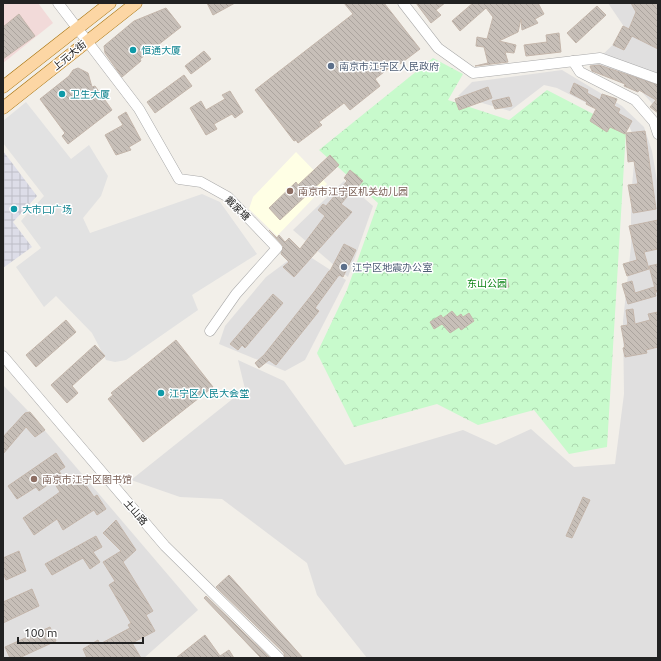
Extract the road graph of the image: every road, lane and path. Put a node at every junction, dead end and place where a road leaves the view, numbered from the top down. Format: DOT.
graph roads {
  1 [pos="58,3"];
  2 [pos="110,3"];
  3 [pos="136,3"];
  4 [pos="403,3"];
  5 [pos="78,28"];
  6 [pos="87,41"];
  7 [pos="573,61"];
  8 [pos="658,79"];
  9 [pos="3,87"];
  10 [pos="3,108"];
  11 [pos="658,134"];
  12 [pos="210,331"];
  13 [pos="3,356"];
  14 [pos="279,658"];
  1 -- 5 [label="street"];
  2 -- 5 [label="main road, 上元大街"];
  3 -- 6 [label="main road, 上元大街"];
  4 -- 7 [label="street"];
  5 -- 6 [label="street"];
  5 -- 9 [label="main road, 上元大街"];
  6 -- 10 [label="main road, 上元大街"];
  6 -- 12 [label="street, 戴家塘"];
  7 -- 8 [label="street"];
  7 -- 11 [label="street"];
  13 -- 14 [label="street, 土山路"];
}
